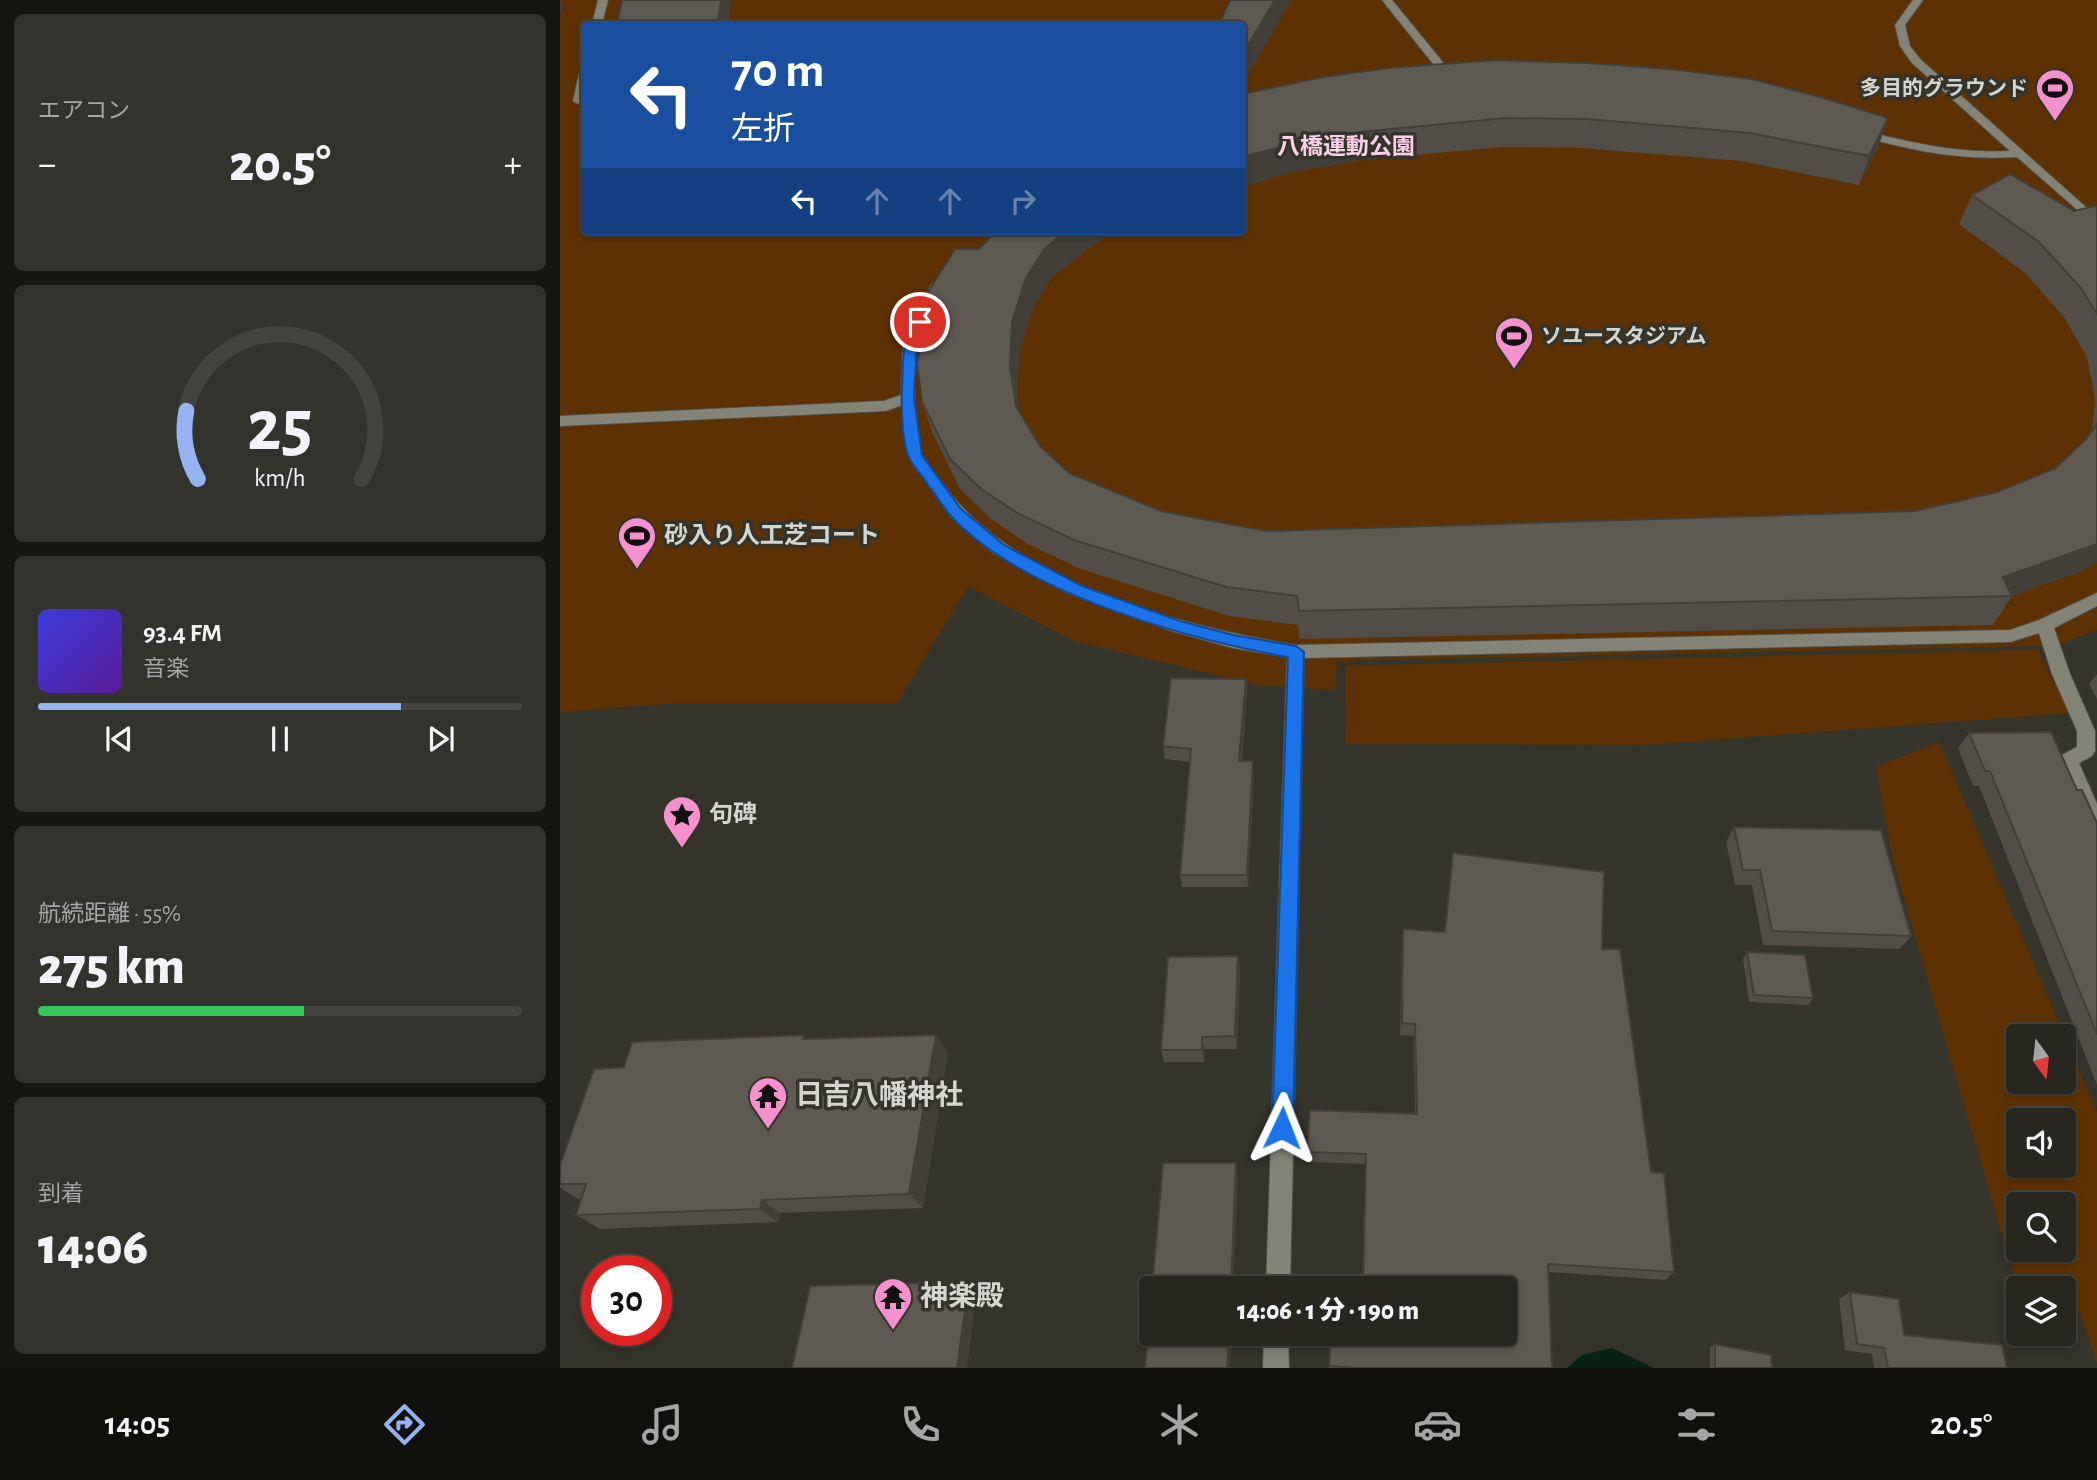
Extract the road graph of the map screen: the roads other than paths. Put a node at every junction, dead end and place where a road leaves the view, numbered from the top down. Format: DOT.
graph roads {
  1 [pos="603,0"];
  2 [pos="1387,0"];
  3 [pos="1919,0"];
  4 [pos="598,21"];
  5 [pos="1464,79"];
  6 [pos="581,88"];
  7 [pos="578,101"];
  8 [pos="1847,129"];
  9 [pos="2018,154"];
  10 [pos="2097,223"];
  11 [pos="948,273"];
  12 [pos="908,398"];
  13 [pos="560,421"];
  14 [pos="2097,599"];
  15 [pos="2045,625"];
  16 [pos="1296,652"];
  17 [pos="2097,825"];
  18 [pos="1278,1276"];
  19 [pos="1276,1346"];
  20 [pos="1276,1368"];
  1 -- 4 [label="street"];
  2 -- 5 [label="street"];
  3 -- 9 [label="street"];
  6 -- 7 [label="street"];
  8 -- 9 [label="street"];
  9 -- 10 [label="street"];
  11 -- 12 [label="street"];
  12 -- 13 [label="street"];
  12 -- 16 [label="street"];
  14 -- 15 [label="street"];
  15 -- 16 [label="street"];
  15 -- 17 [label="street"];
  16 -- 18 [label="street"];
  19 -- 20 [label="street"];
}
